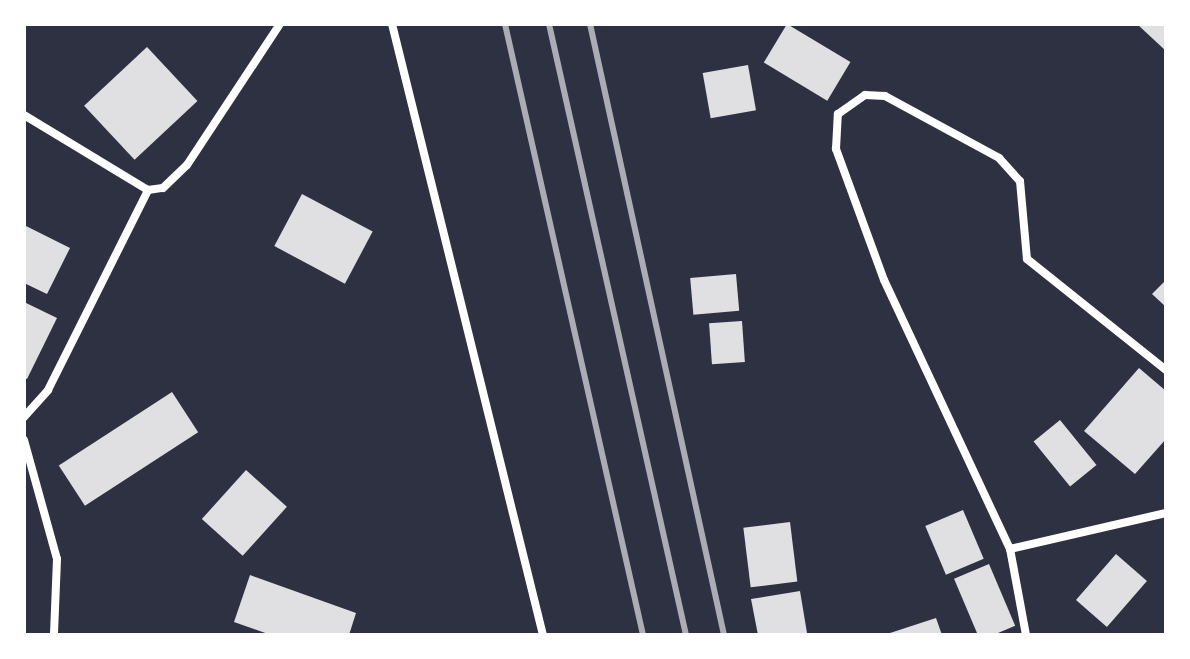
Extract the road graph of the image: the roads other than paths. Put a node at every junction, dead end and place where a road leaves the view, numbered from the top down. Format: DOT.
graph roads {
  1 [pos="280,24"];
  2 [pos="392,24"];
  3 [pos="24,115"];
  4 [pos="148,190"];
  5 [pos="1166,370"];
  6 [pos="24,417"];
  7 [pos="24,440"];
  8 [pos="1166,513"];
  9 [pos="1010,549"];
  10 [pos="54,635"];
  11 [pos="543,635"];
  12 [pos="1026,635"];
  1 -- 4 [label="street"];
  2 -- 11 [label="street"];
  3 -- 4 [label="street"];
  4 -- 6 [label="street"];
  5 -- 9 [label="street"];
  7 -- 10 [label="street"];
  8 -- 9 [label="street"];
  9 -- 12 [label="street"];
}
